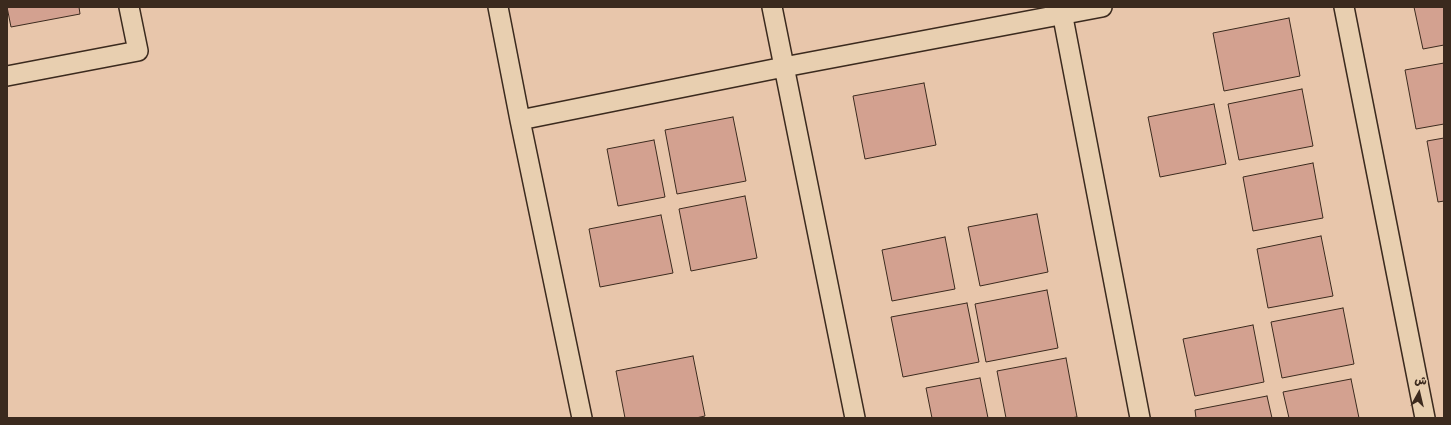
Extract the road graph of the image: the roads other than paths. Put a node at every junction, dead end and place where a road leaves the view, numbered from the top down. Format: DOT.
graph roads {
  1 [pos="129,7"];
  2 [pos="498,7"];
  3 [pos="772,7"];
  4 [pos="1102,7"];
  5 [pos="1344,7"];
  6 [pos="1062,11"];
  7 [pos="784,67"];
  8 [pos="7,76"];
  9 [pos="520,120"];
  10 [pos="582,418"];
  11 [pos="855,418"];
  12 [pos="1140,418"];
  13 [pos="1425,418"];
  1 -- 8 [label="street"];
  2 -- 9 [label="street"];
  3 -- 7 [label="street"];
  4 -- 6 [label="street"];
  5 -- 13 [label="street"];
  6 -- 7 [label="street"];
  6 -- 12 [label="street"];
  7 -- 9 [label="street"];
  7 -- 11 [label="street"];
  9 -- 10 [label="street"];
}
